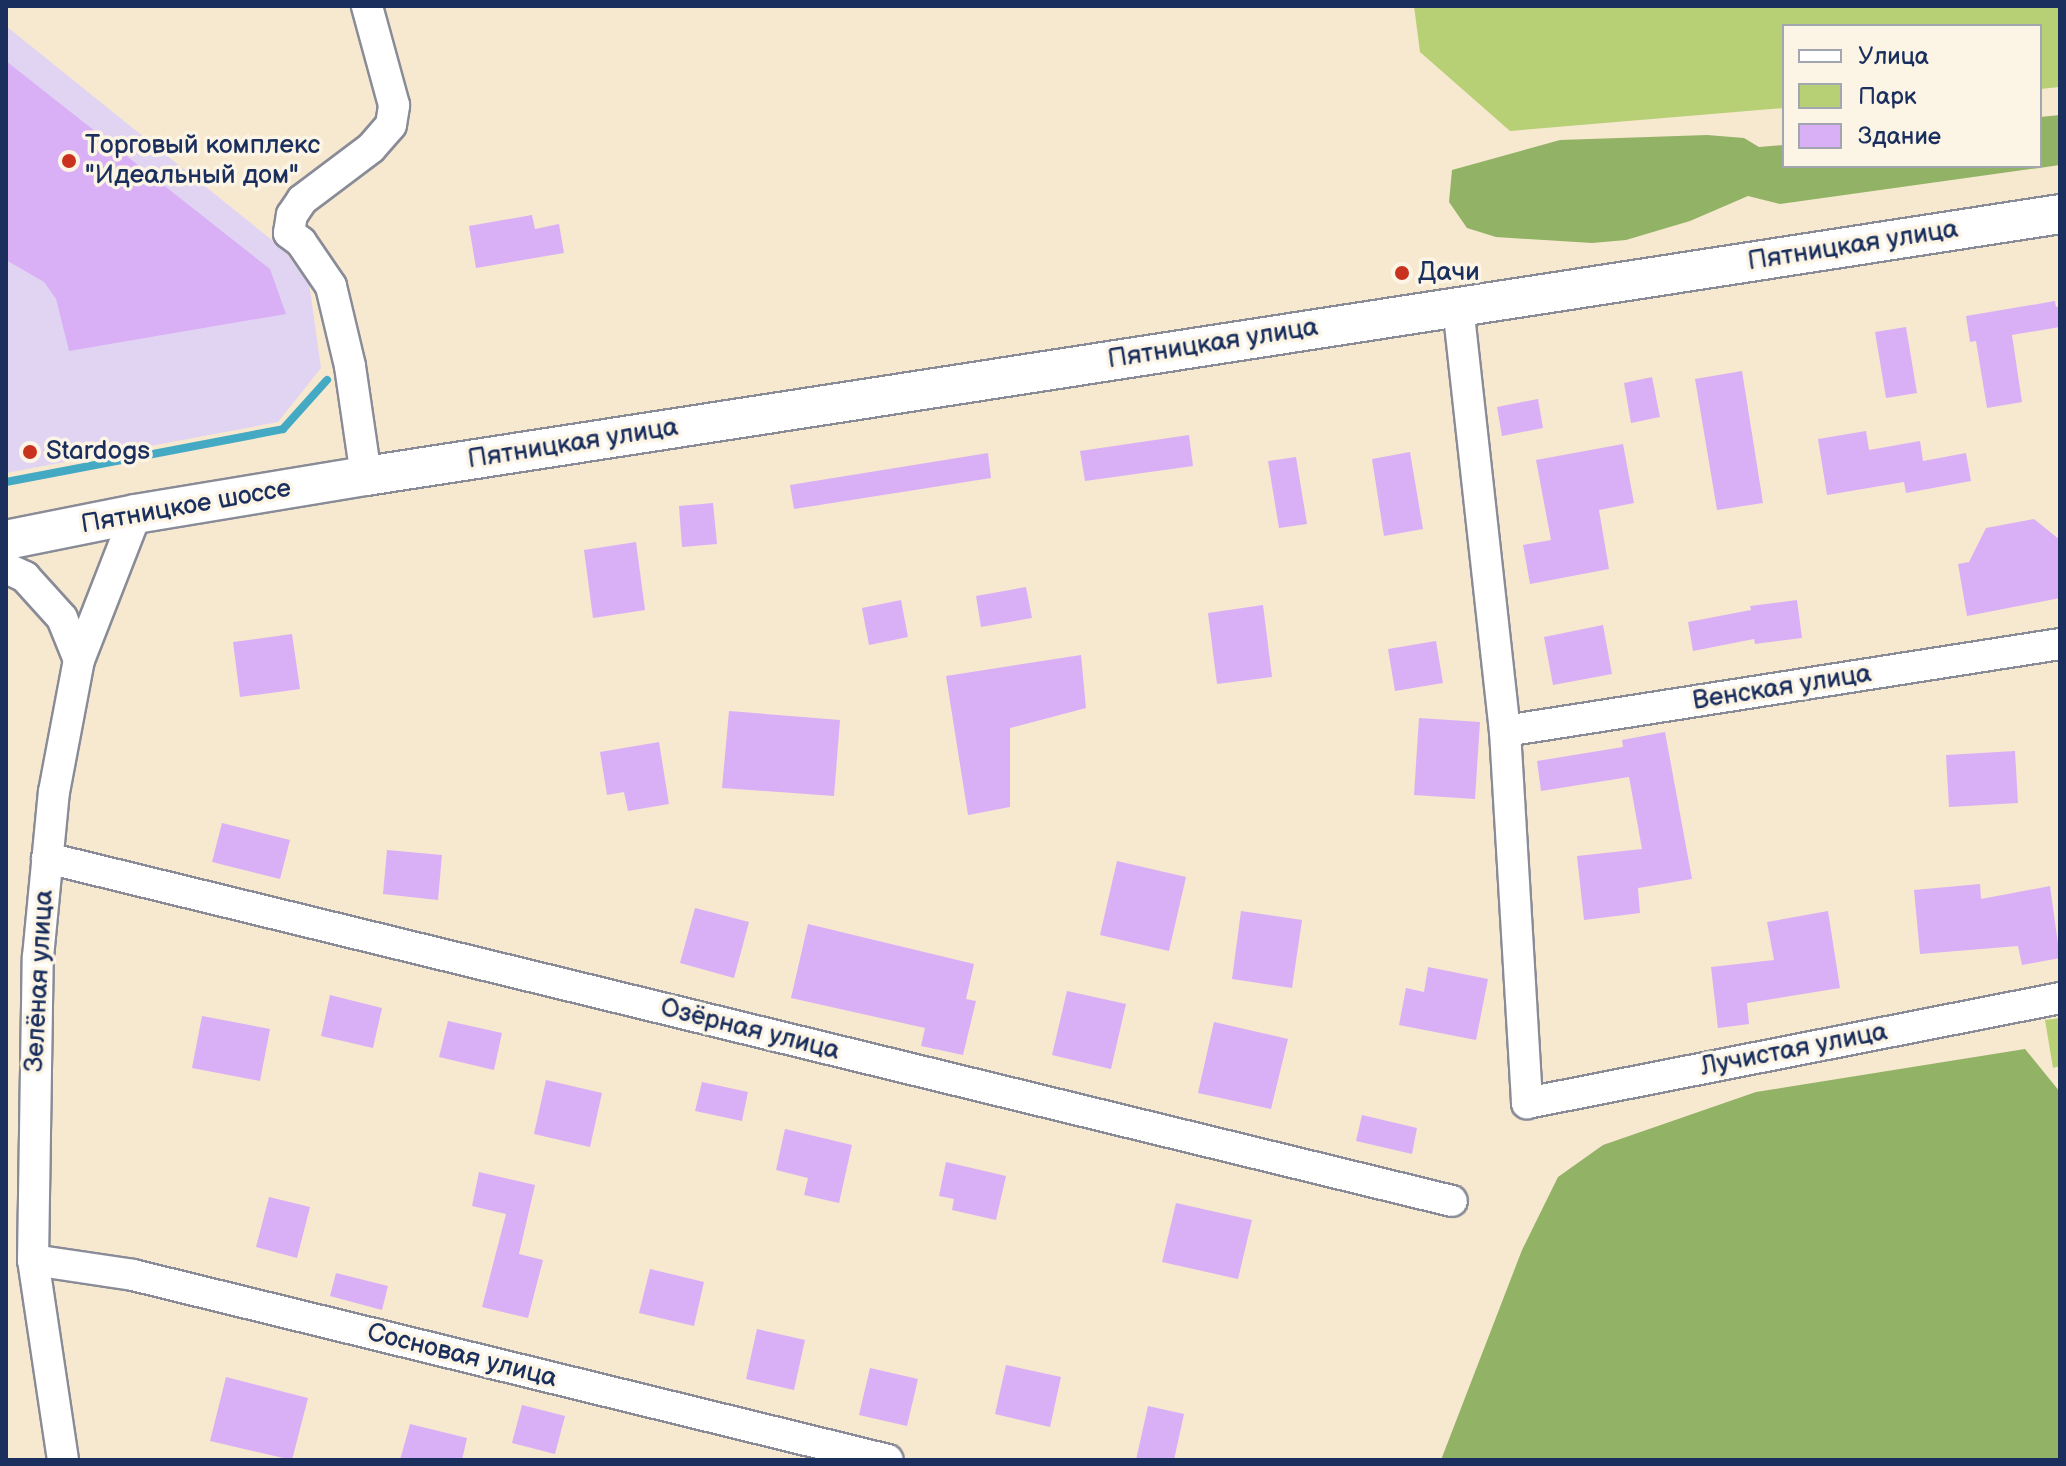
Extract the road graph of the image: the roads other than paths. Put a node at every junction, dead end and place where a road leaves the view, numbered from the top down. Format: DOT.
graph roads {
  1 [pos="367,6"];
  2 [pos="2060,214"];
  3 [pos="1458,306"];
  4 [pos="366,476"];
  5 [pos="136,514"];
  6 [pos="6,540"];
  7 [pos="6,568"];
  8 [pos="2060,644"];
  9 [pos="79,660"];
  10 [pos="1505,731"];
  11 [pos="47,858"];
  12 [pos="2060,998"];
  13 [pos="1452,1201"];
  14 [pos="33,1260"];
  15 [pos="63,1460"];
  16 [pos="888,1460"];
  1 -- 4 [label="street"];
  2 -- 3 [label="main road, Пятницкая улица"];
  3 -- 4 [label="main road, Пятницкая улица"];
  3 -- 10 [label="street"];
  4 -- 5 [label="main road, Пятницкое шоссе"];
  5 -- 6 [label="main road, Пятницкое шоссе"];
  5 -- 9 [label="street, Зелёная улица"];
  7 -- 9 [label="street"];
  8 -- 10 [label="street, Венская улица"];
  9 -- 11 [label="street, Зелёная улица"];
  10 -- 12 [label="street, Лучистая улица"];
  11 -- 13 [label="street, Озёрная улица"];
  11 -- 14 [label="street, Зелёная улица"];
  14 -- 15 [label="street, Зелёная улица"];
  14 -- 16 [label="street, Сосновая улица"];
}
